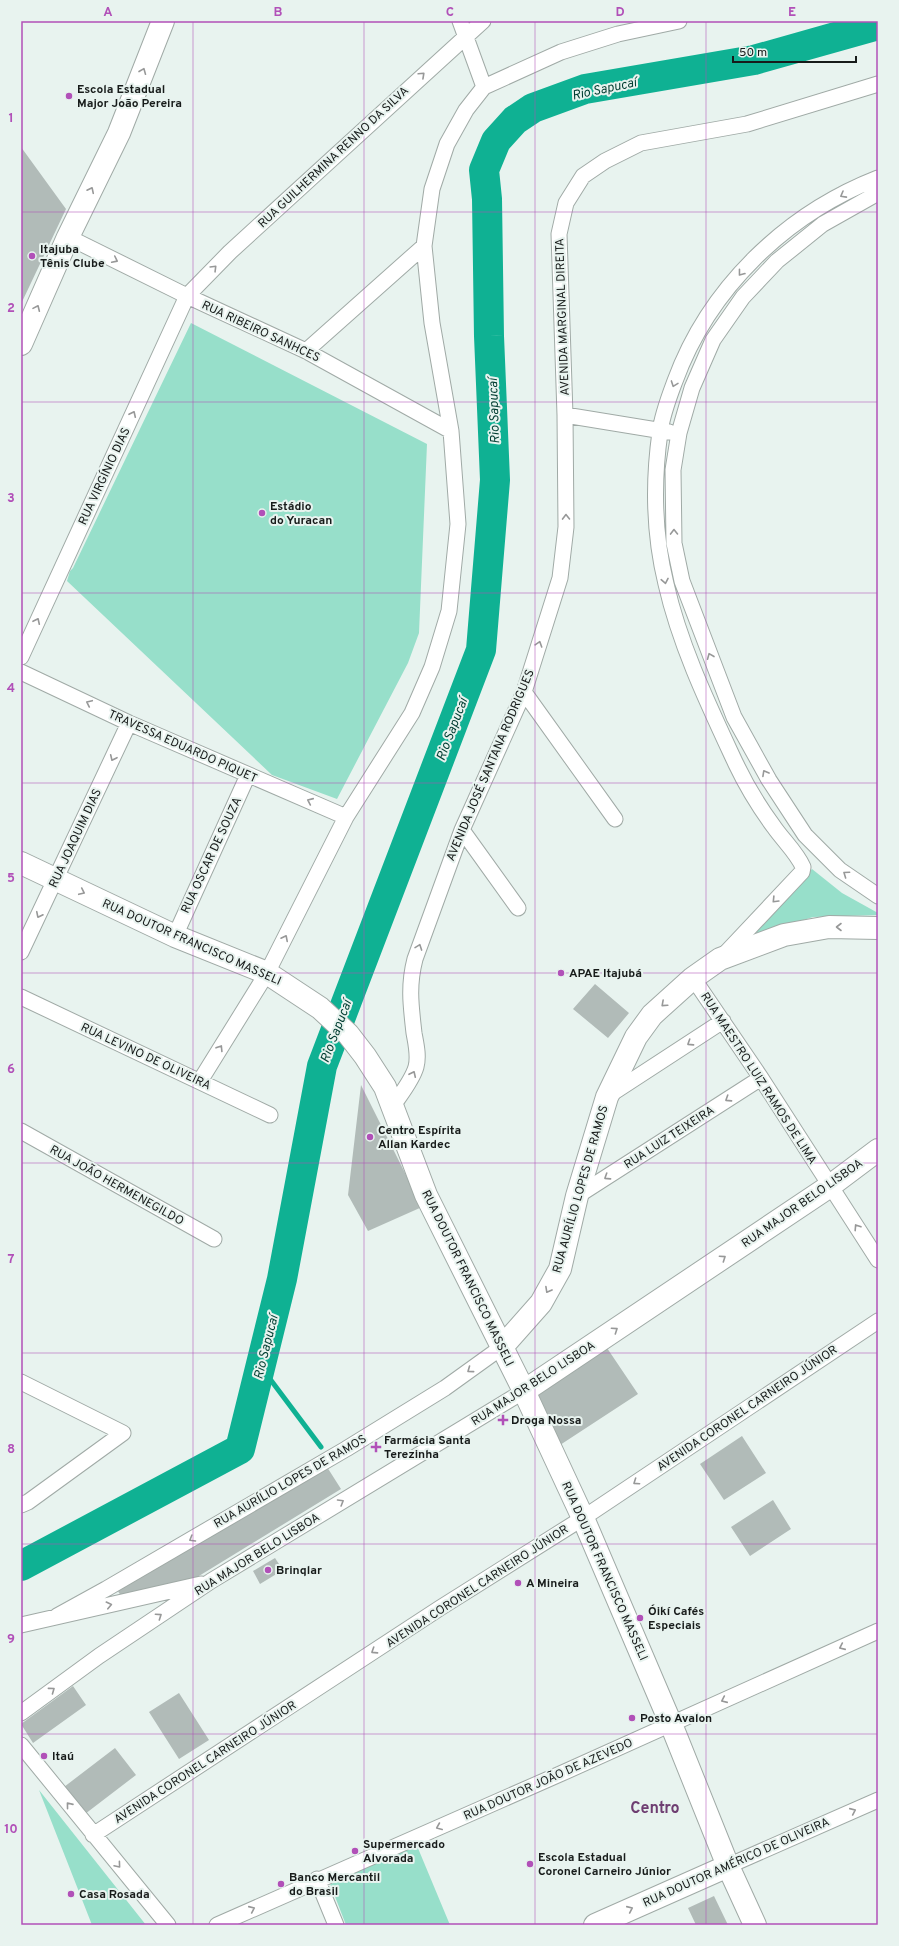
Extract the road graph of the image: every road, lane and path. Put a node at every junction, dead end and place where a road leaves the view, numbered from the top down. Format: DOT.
graph roads {
  1 [pos="163,21"];
  2 [pos="483,21"];
  3 [pos="679,21"];
  4 [pos="463,28"];
  5 [pos="615,28"];
  6 [pos="878,84"];
  7 [pos="484,87"];
  8 [pos="878,178"];
  9 [pos="878,193"];
  10 [pos="68,237"];
  11 [pos="424,246"];
  12 [pos="187,296"];
  13 [pos="21,344"];
  14 [pos="306,350"];
  15 [pos="565,415"];
  16 [pos="451,431"];
  17 [pos="660,431"];
  18 [pos="680,433"];
  19 [pos="21,657"];
  20 [pos="21,672"];
  21 [pos="524,692"];
  22 [pos="129,723"];
  23 [pos="248,775"];
  24 [pos="346,817"];
  25 [pos="615,819"];
  26 [pos="462,830"];
  27 [pos="21,863"];
  28 [pos="56,880"];
  29 [pos="878,896"];
  30 [pos="518,908"];
  31 [pos="878,928"];
  32 [pos="174,936"];
  33 [pos="21,952"];
  34 [pos="720,959"];
  35 [pos="267,973"];
  36 [pos="692,978"];
  37 [pos="21,997"];
  38 [pos="723,1021"];
  39 [pos="760,1078"];
  40 [pos="200,1081"];
  41 [pos="388,1097"];
  42 [pos="607,1097"];
  43 [pos="270,1115"];
  44 [pos="21,1131"];
  45 [pos="878,1150"];
  46 [pos="830,1186"];
  47 [pos="577,1196"];
  48 [pos="214,1239"];
  49 [pos="878,1260"];
  50 [pos="878,1320"];
  51 [pos="502,1347"];
  52 [pos="21,1382"];
  53 [pos="524,1391"];
  54 [pos="21,1505"];
  55 [pos="582,1518"];
  56 [pos="211,1581"];
  57 [pos="57,1616"];
  58 [pos="21,1625"];
  59 [pos="878,1631"];
  60 [pos="21,1713"];
  61 [pos="671,1724"];
  62 [pos="21,1745"];
  63 [pos="878,1800"];
  64 [pos="94,1835"];
  65 [pos="728,1866"];
  66 [pos="317,1879"];
  67 [pos="168,1925"];
  68 [pos="217,1925"];
  69 [pos="336,1925"];
  70 [pos="595,1925"];
  71 [pos="755,1925"];
  10 -- 1 [label="main road, one-way"];
  2 -- 4 [label="street, RUA GUILHERMINA RENNO DA SILVA"];
  3 -- 5 [label="street"];
  4 -- 7 [label="street"];
  12 -- 4 [label="street, RUA GUILHERMINA RENNO DA SILVA, one-way"];
  5 -- 7 [label="street"];
  6 -- 15 [label="street, AVENIDA MARGINAL DIREITA"];
  7 -- 11 [label="street"];
  8 -- 17 [label="street, one-way"];
  9 -- 18 [label="street"];
  10 -- 12 [label="street, RUA RIBEIRO SANHCES, one-way"];
  13 -- 10 [label="main road, one-way"];
  11 -- 14 [label="street"];
  11 -- 16 [label="street"];
  12 -- 14 [label="street, RUA RIBEIRO SANHCES"];
  19 -- 12 [label="street, RUA VIRGÍNIO DIAS, one-way"];
  14 -- 16 [label="street, RUA RIBEIRO SANHCES"];
  15 -- 17 [label="street"];
  21 -- 15 [label="street, AVENIDA JOSÉ SANTANA RODRIGUES, one-way"];
  16 -- 24 [label="street"];
  17 -- 18 [label="street"];
  17 -- 34 [label="street, one-way"];
  29 -- 18 [label="street, one-way"];
  22 -- 20 [label="street, TRAVESSA EDUARDO PIQUET, one-way"];
  21 -- 25 [label="street"];
  21 -- 26 [label="street, AVENIDA JOSÉ SANTANA RODRIGUES"];
  22 -- 23 [label="street, TRAVESSA EDUARDO PIQUET"];
  22 -- 28 [label="street, RUA JOAQUIM DIAS, one-way"];
  24 -- 23 [label="street, TRAVESSA EDUARDO PIQUET, one-way"];
  23 -- 32 [label="street, RUA OSCAR DE SOUZA"];
  35 -- 24 [label="street, one-way"];
  26 -- 30 [label="street"];
  41 -- 26 [label="street, AVENIDA JOSÉ SANTANA RODRIGUES, one-way"];
  27 -- 28 [label="main road, RUA DOUTOR FRANCISCO MASSELI"];
  28 -- 32 [label="main road, RUA DOUTOR FRANCISCO MASSELI, one-way"];
  28 -- 33 [label="street, RUA JOAQUIM DIAS, one-way"];
  31 -- 34 [label="main road, RUA AURÍLIO LOPES DE RAMOS, one-way"];
  32 -- 35 [label="main road, RUA DOUTOR FRANCISCO MASSELI"];
  34 -- 36 [label="main road, RUA AURÍLIO LOPES DE RAMOS"];
  40 -- 35 [label="street, one-way"];
  35 -- 41 [label="main road, RUA DOUTOR FRANCISCO MASSELI"];
  36 -- 38 [label="street, RUA MAESTRO LUIZ RAMOS DE LIMA"];
  36 -- 42 [label="main road, RUA AURÍLIO LOPES DE RAMOS, one-way"];
  37 -- 40 [label="street, RUA LEVINO DE OLIVEIRA"];
  38 -- 39 [label="street, RUA MAESTRO LUIZ RAMOS DE LIMA"];
  38 -- 42 [label="street, one-way"];
  39 -- 46 [label="street, RUA MAESTRO LUIZ RAMOS DE LIMA"];
  39 -- 47 [label="street, RUA LUIZ TEIXEIRA, one-way"];
  40 -- 43 [label="street, RUA LEVINO DE OLIVEIRA"];
  41 -- 51 [label="main road, RUA DOUTOR FRANCISCO MASSELI"];
  42 -- 47 [label="main road, RUA AURÍLIO LOPES DE RAMOS"];
  44 -- 48 [label="street, RUA JOÃO HERMENEGILDO"];
  45 -- 46 [label="main road, RUA MAJOR BELO LISBOA"];
  49 -- 46 [label="street, RUA MAESTRO LUIZ RAMOS DE LIMA, one-way"];
  53 -- 46 [label="main road, RUA MAJOR BELO LISBOA, one-way"];
  47 -- 51 [label="main road, RUA AURÍLIO LOPES DE RAMOS, one-way"];
  50 -- 55 [label="street, AVENIDA CORONEL CARNEIRO JÚNIOR, one-way"];
  51 -- 53 [label="main road, RUA DOUTOR FRANCISCO MASSELI"];
  51 -- 57 [label="street, RUA AURÍLIO LOPES DE RAMOS, one-way"];
  52 -- 54 [label="street"];
  53 -- 55 [label="main road, RUA DOUTOR FRANCISCO MASSELI"];
  56 -- 53 [label="street, RUA MAJOR BELO LISBOA, one-way"];
  55 -- 61 [label="main road, RUA DOUTOR FRANCISCO MASSELI"];
  55 -- 64 [label="street, AVENIDA CORONEL CARNEIRO JÚNIOR, one-way"];
  57 -- 56 [label="street, one-way"];
  60 -- 56 [label="street, RUA MAJOR BELO LISBOA, one-way"];
  57 -- 58 [label="street"];
  59 -- 61 [label="street, RUA DOUTOR JOÃO DE AZEVEDO, one-way"];
  61 -- 65 [label="main road, RUA DOUTOR FRANCISCO MASSELI"];
  61 -- 66 [label="street, RUA DOUTOR JOÃO DE AZEVEDO, one-way"];
  64 -- 62 [label="street, one-way"];
  65 -- 63 [label="street, RUA DOUTOR AMÉRICO DE OLIVEIRA, one-way"];
  64 -- 67 [label="street, one-way"];
  70 -- 65 [label="main road, RUA DOUTOR AMÉRICO DE OLIVEIRA, one-way"];
  65 -- 71 [label="main road, RUA DOUTOR FRANCISCO MASSELI"];
  68 -- 66 [label="street, RUA DOUTOR JOÃO DE AZEVEDO, one-way"];
  66 -- 69 [label="street"];
}
